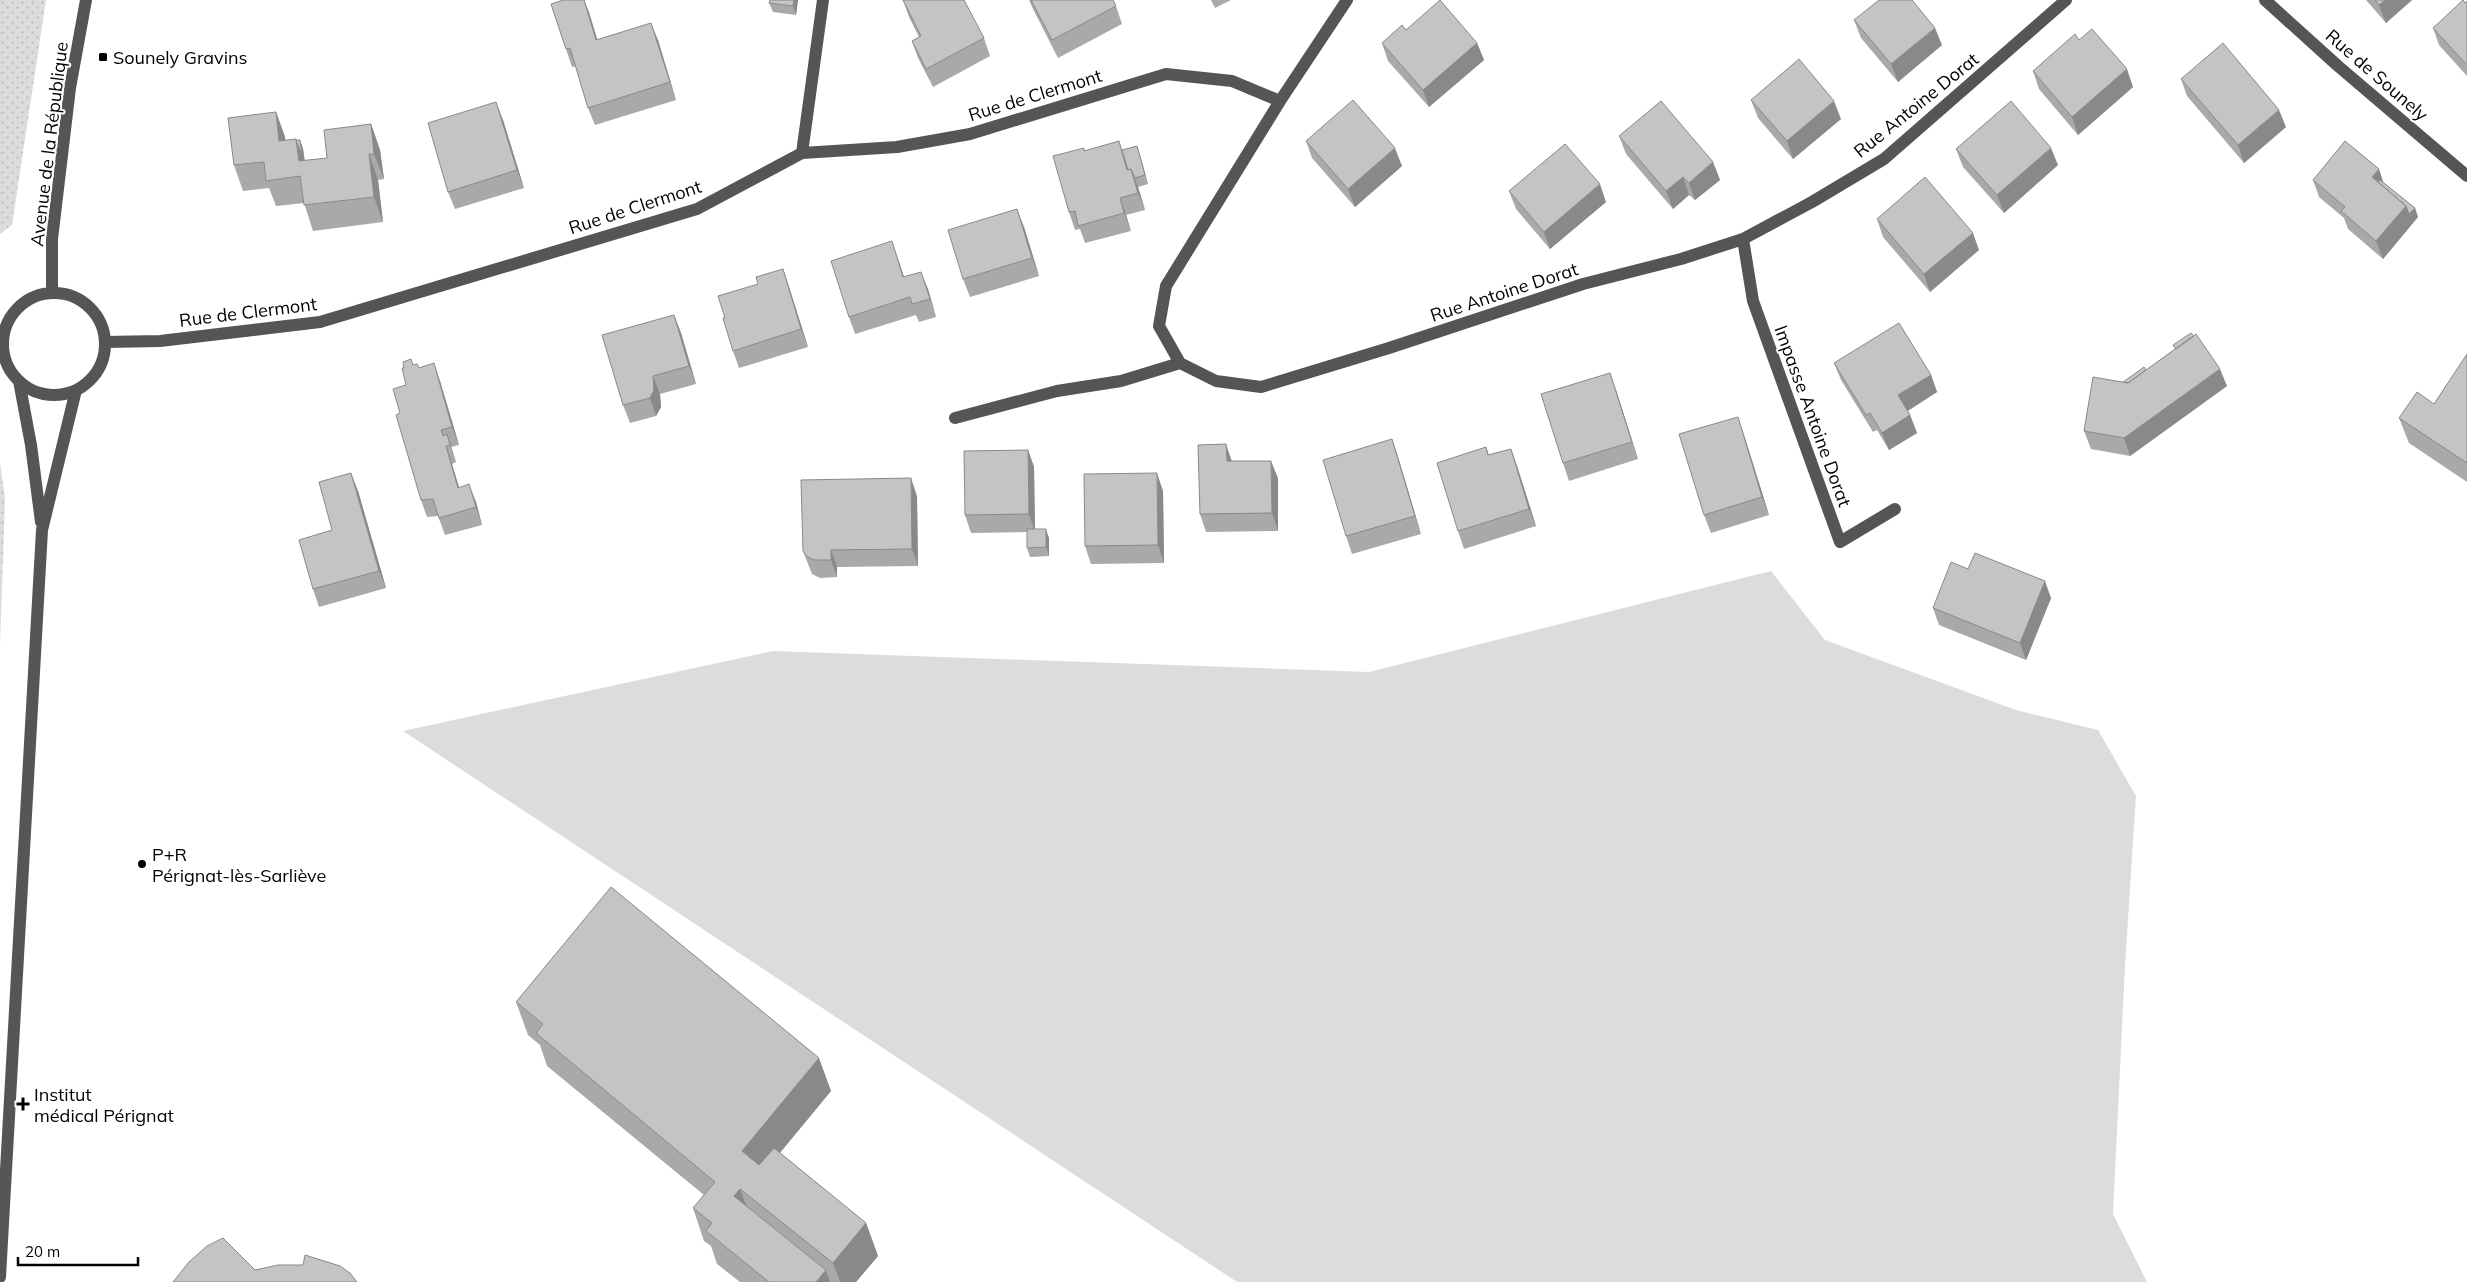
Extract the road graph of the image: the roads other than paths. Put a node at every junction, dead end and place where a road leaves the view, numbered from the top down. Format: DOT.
graph roads {
  1 [pos="86,0"];
  2 [pos="823,0"];
  3 [pos="1347,0"];
  4 [pos="2066,0"];
  5 [pos="2265,0"];
  6 [pos="1280,101"];
  7 [pos="802,153"];
  8 [pos="2467,176"];
  9 [pos="1743,239"];
  10 [pos="52,293"];
  11 [pos="105,342"];
  12 [pos="1,345"];
  13 [pos="1180,363"];
  14 [pos="19,381"];
  15 [pos="76,390"];
  16 [pos="955,418"];
  17 [pos="1895,509"];
  18 [pos="42,530"];
  19 [pos="0,1277"];
  1 -- 10 [label="street, Avenue de la République"];
  2 -- 7 [label="street"];
  3 -- 6 [label="street"];
  4 -- 9 [label="street, Rue Antoine Dorat"];
  5 -- 8 [label="street, Rue de Sounely"];
  6 -- 7 [label="street, Rue de Clermont"];
  6 -- 13 [label="street"];
  7 -- 11 [label="street, Rue de Clermont"];
  9 -- 13 [label="street, Rue Antoine Dorat"];
  9 -- 17 [label="street, Impasse Antoine Dorat"];
  10 -- 11 [label="street"];
  10 -- 12 [label="street"];
  11 -- 15 [label="street"];
  12 -- 14 [label="street"];
  13 -- 16 [label="street"];
  14 -- 15 [label="street"];
  14 -- 18 [label="street"];
  15 -- 18 [label="street"];
  18 -- 19 [label="street"];
}
